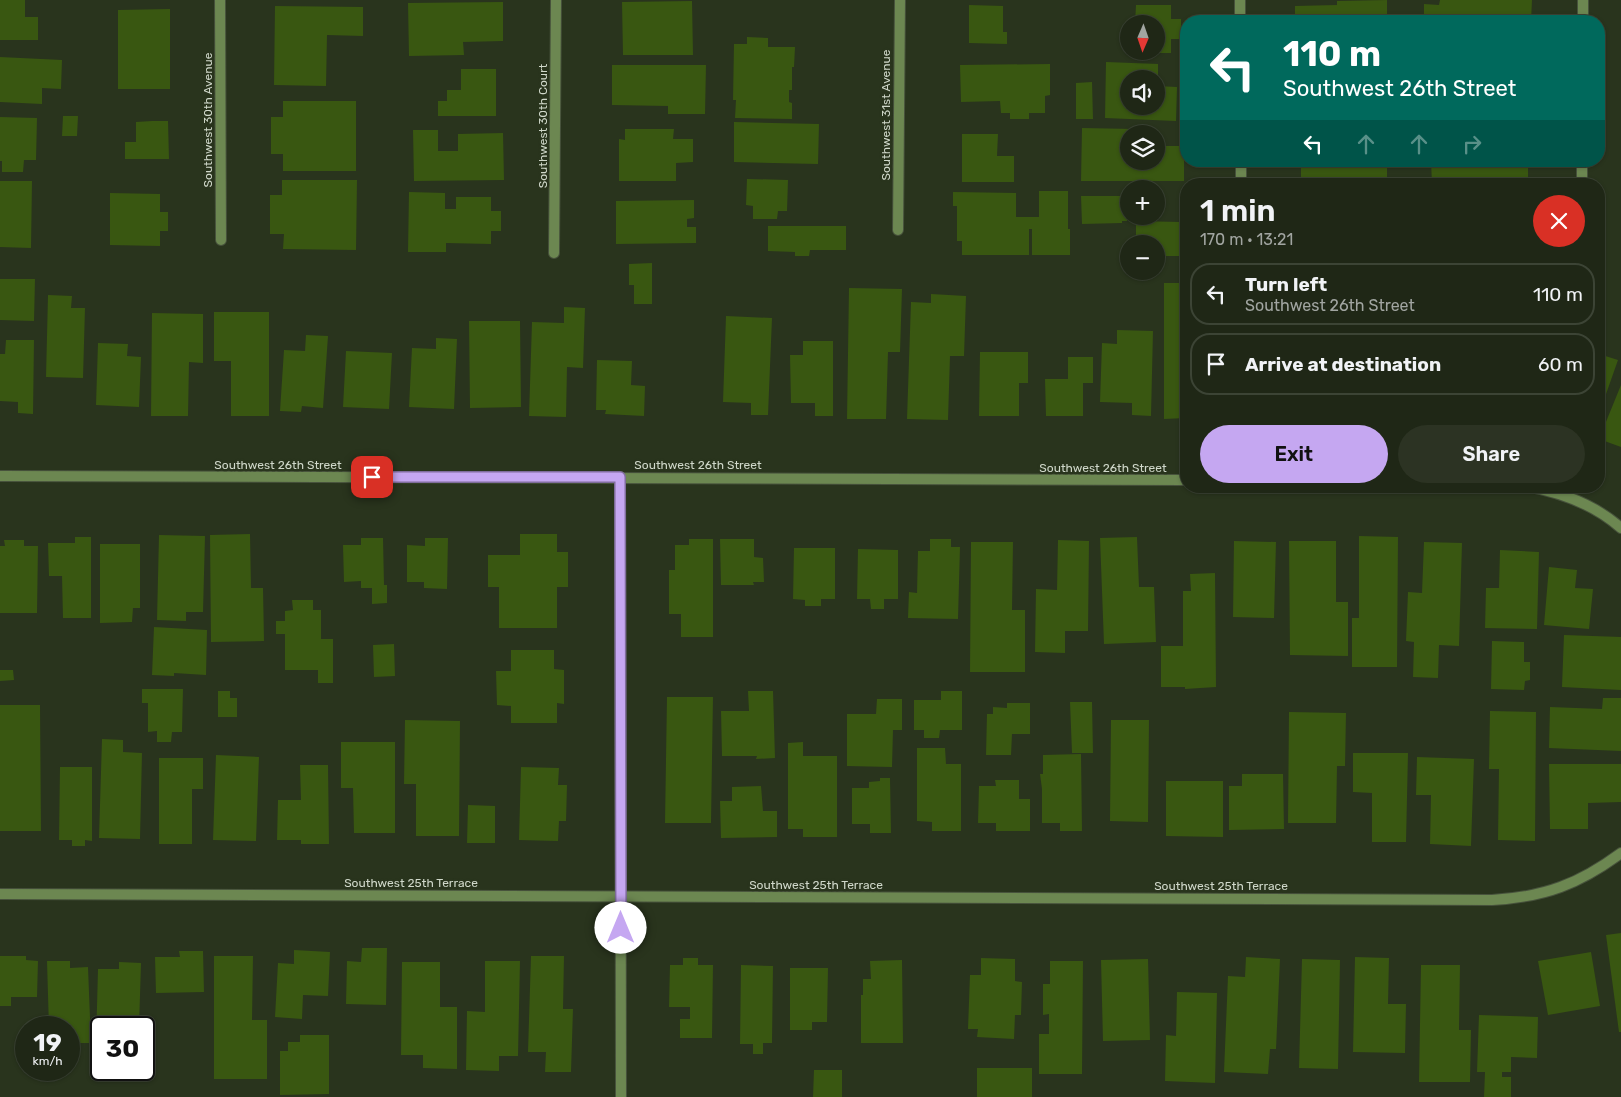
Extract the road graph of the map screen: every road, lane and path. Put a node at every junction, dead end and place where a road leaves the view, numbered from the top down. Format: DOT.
graph roads {
  1 [pos="220,0"];
  2 [pos="556,0"];
  3 [pos="900,0"];
  4 [pos="1240,0"];
  5 [pos="1583,0"];
  6 [pos="1240,15"];
  7 [pos="1583,15"];
  8 [pos="898,230"];
  9 [pos="221,240"];
  10 [pos="554,253"];
  11 [pos="0,476"];
  12 [pos="620,477"];
  13 [pos="1180,480"];
  14 [pos="1557,493"];
  15 [pos="1621,528"];
  16 [pos="1621,853"];
  17 [pos="0,894"];
  18 [pos="621,897"];
  19 [pos="621,1097"];
  1 -- 9 [label="street, Southwest 30th Avenue"];
  2 -- 10 [label="street, Southwest 30th Court"];
  3 -- 8 [label="street, Southwest 31st Avenue"];
  4 -- 6 [label="street"];
  5 -- 7 [label="street"];
  11 -- 12 [label="street, Southwest 26th Street"];
  12 -- 13 [label="street, Southwest 26th Street"];
  12 -- 18 [label="street"];
  14 -- 15 [label="street"];
  16 -- 18 [label="street, Southwest 25th Terrace"];
  17 -- 18 [label="street, Southwest 25th Terrace"];
  18 -- 19 [label="street"];
}
